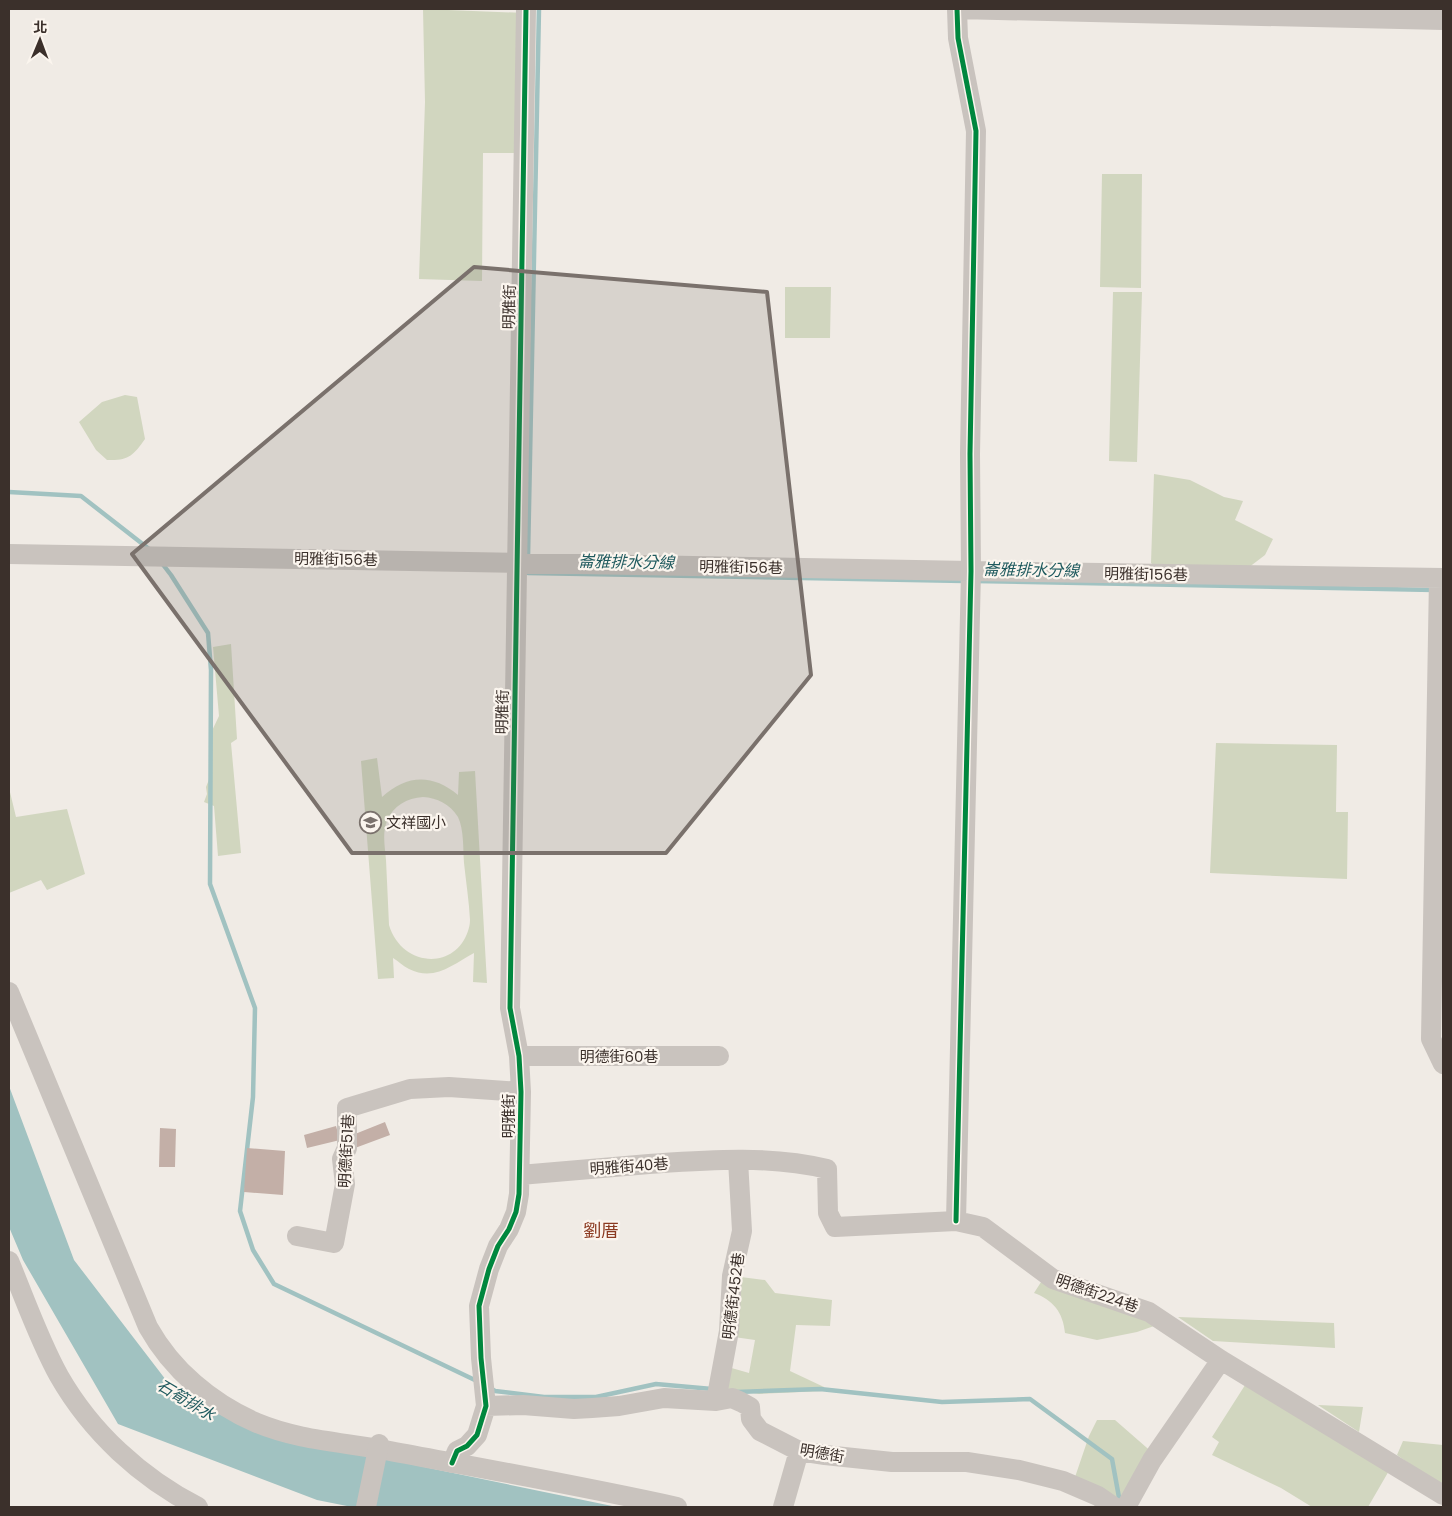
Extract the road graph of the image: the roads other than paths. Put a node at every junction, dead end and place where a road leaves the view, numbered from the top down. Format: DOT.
graph roads {
  1 [pos="526,9"];
  2 [pos="957,9"];
  3 [pos="1219,12"];
  4 [pos="1443,20"];
  5 [pos="9,554"];
  6 [pos="517,562"];
  7 [pos="972,571"];
  8 [pos="1441,578"];
  9 [pos="9,992"];
  10 [pos="519,1056"];
  11 [pos="719,1056"];
  12 [pos="1443,1064"];
  13 [pos="522,1092"];
  14 [pos="738,1160"];
  15 [pos="520,1175"];
  16 [pos="956,1220"];
  17 [pos="297,1236"];
  18 [pos="9,1261"];
  19 [pos="1221,1360"];
  20 [pos="716,1401"];
  21 [pos="486,1406"];
  22 [pos="379,1444"];
  23 [pos="799,1451"];
  24 [pos="452,1462"];
  25 [pos="1443,1495"];
  26 [pos="198,1507"];
  27 [pos="366,1507"];
  28 [pos="677,1507"];
  29 [pos="783,1507"];
  30 [pos="1114,1507"];
  31 [pos="1126,1507"];
  1 -- 6 [label="street, 明雅街"];
  2 -- 3 [label="street"];
  2 -- 7 [label="street"];
  3 -- 4 [label="street"];
  5 -- 6 [label="street, 明雅街156巷"];
  6 -- 7 [label="street, 明雅街156巷"];
  6 -- 10 [label="street, 明雅街"];
  7 -- 8 [label="street, 明雅街156巷"];
  7 -- 16 [label="street"];
  8 -- 12 [label="street"];
  9 -- 24 [label="street"];
  10 -- 11 [label="street, 明德街60巷"];
  10 -- 13 [label="street, 明雅街"];
  13 -- 15 [label="street, 明雅街"];
  13 -- 17 [label="street, 明德街51巷"];
  14 -- 15 [label="street, 明雅街40巷"];
  14 -- 16 [label="street, 明德街224巷"];
  14 -- 20 [label="street, 明德街452巷"];
  15 -- 21 [label="street, 明雅街"];
  16 -- 19 [label="street, 明德街224巷"];
  18 -- 26 [label="street"];
  19 -- 25 [label="street, 明德街224巷"];
  19 -- 31 [label="street"];
  20 -- 21 [label="street, 明德街"];
  20 -- 23 [label="street, 明德街"];
  21 -- 24 [label="street"];
  22 -- 27 [label="street, bridge"];
  23 -- 29 [label="street"];
  23 -- 30 [label="street, 明德街"];
  24 -- 28 [label="street"];
}
